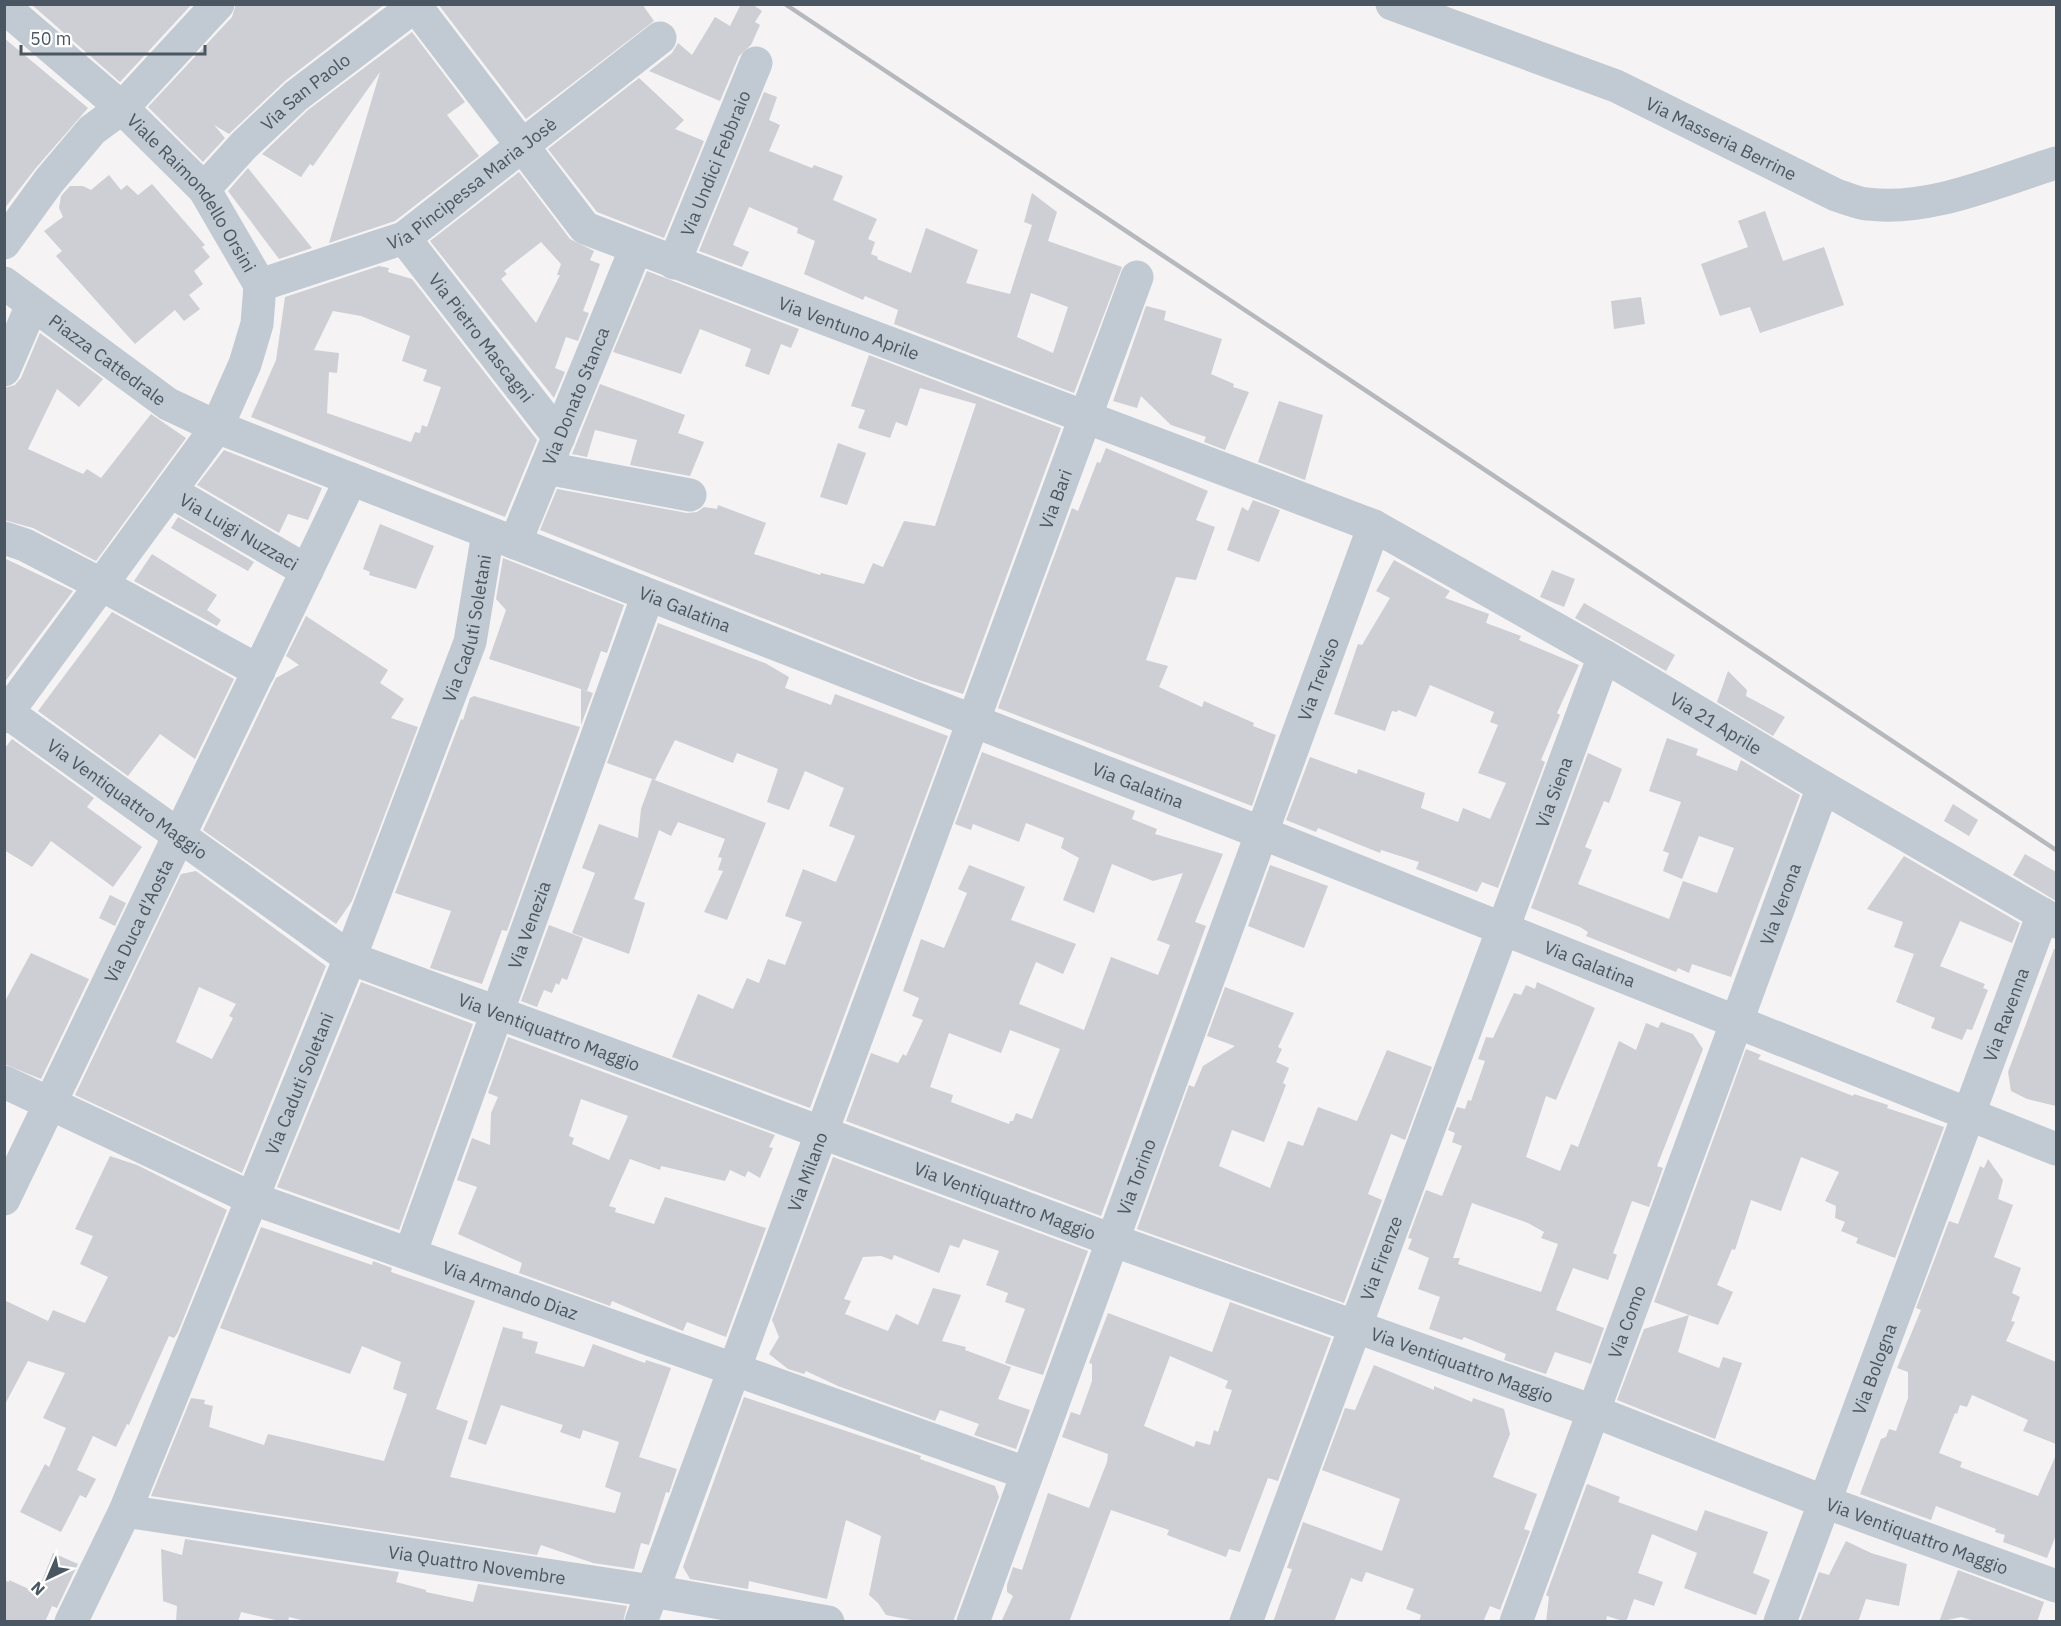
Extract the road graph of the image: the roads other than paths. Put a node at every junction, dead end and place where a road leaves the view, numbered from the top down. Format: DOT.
graph roads {
  1 [pos="218,4"];
  2 [pos="1392,4"];
  3 [pos="415,5"];
  4 [pos="4,7"];
  5 [pos="660,38"];
  6 [pos="756,63"];
  7 [pos="122,108"];
  8 [pos="520,146"];
  9 [pos="2056,163"];
  10 [pos="204,189"];
  11 [pos="7,232"];
  12 [pos="404,238"];
  13 [pos="636,248"];
  14 [pos="674,263"];
  15 [pos="1137,277"];
  16 [pos="4,283"];
  17 [pos="260,285"];
  18 [pos="32,305"];
  19 [pos="4,370"];
  20 [pos="1085,416"];
  21 [pos="217,427"];
  22 [pos="559,437"];
  23 [pos="546,468"];
  24 [pos="351,479"];
  25 [pos="170,491"];
  26 [pos="690,495"];
  27 [pos="1374,525"];
  28 [pos="4,538"];
  29 [pos="502,538"];
  30 [pos="307,571"];
  31 [pos="102,585"];
  32 [pos="648,595"];
  33 [pos="1604,656"];
  34 [pos="259,671"];
  35 [pos="6,715"];
  36 [pos="974,722"];
  37 [pos="1823,787"];
  38 [pos="1263,833"];
  39 [pos="180,837"];
  40 [pos="2050,918"];
  41 [pos="1503,928"];
  42 [pos="350,958"];
  43 [pos="497,1012"];
  44 [pos="1736,1021"];
  45 [pos="4,1082"];
  46 [pos="52,1103"];
  47 [pos="1969,1116"];
  48 [pos="822,1132"];
  49 [pos="2056,1149"];
  50 [pos="251,1198"];
  51 [pos="4,1199"];
  52 [pos="1112,1240"];
  53 [pos="410,1254"];
  54 [pos="1356,1327"];
  55 [pos="735,1369"];
  56 [pos="1593,1411"];
  57 [pos="1026,1473"];
  58 [pos="1825,1502"];
  59 [pos="125,1511"];
  60 [pos="2056,1587"];
  61 [pos="652,1592"];
  62 [pos="71,1622"];
  63 [pos="641,1622"];
  64 [pos="828,1622"];
  65 [pos="973,1622"];
  66 [pos="1246,1622"];
  67 [pos="1516,1622"];
  68 [pos="1780,1622"];
  1 -- 7 [label="street"];
  2 -- 9 [label="street, Via Masseria Berrine"];
  3 -- 8 [label="street, Via Ventuno Aprile"];
  3 -- 10 [label="street, Via San Paolo"];
  4 -- 7 [label="street, Viale Raimondello Orsini"];
  5 -- 8 [label="street, Via Pincipessa Maria Josè"];
  6 -- 14 [label="street, Via Undici Febbraio"];
  7 -- 10 [label="street, Viale Raimondello Orsini"];
  7 -- 11 [label="street"];
  8 -- 12 [label="street, Via Pincipessa Maria Josè"];
  8 -- 13 [label="street, Via Ventuno Aprile"];
  10 -- 17 [label="street, Viale Raimondello Orsini"];
  12 -- 17 [label="street, Via Pincipessa Maria Josè"];
  12 -- 22 [label="street, Via Pietro Mascagni"];
  13 -- 14 [label="street, Via Ventuno Aprile"];
  13 -- 22 [label="street, Via Donato Stanca"];
  14 -- 20 [label="street, Via Ventuno Aprile"];
  15 -- 20 [label="street, Via Bari"];
  16 -- 18 [label="street, Piazza Cattedrale"];
  17 -- 21 [label="street, Viale Raimondello Orsini"];
  18 -- 19 [label="street"];
  18 -- 21 [label="street, Piazza Cattedrale"];
  20 -- 27 [label="street, Via Ventuno Aprile"];
  20 -- 36 [label="street, Via Bari"];
  21 -- 24 [label="street, Via Galatina"];
  21 -- 25 [label="street, Viale Raimondello Orsini"];
  22 -- 23 [label="street, Via Donato Stanca"];
  23 -- 26 [label="street"];
  23 -- 29 [label="street, Via Donato Stanca"];
  24 -- 29 [label="street, Via Galatina"];
  24 -- 30 [label="street, Via Duca d'Aosta"];
  25 -- 30 [label="street, Via Luigi Nuzzaci"];
  25 -- 31 [label="street, Viale Raimondello Orsini"];
  27 -- 33 [label="street, Via 21 Aprile"];
  27 -- 38 [label="street, Via Treviso"];
  28 -- 31 [label="street"];
  29 -- 32 [label="street, Via Galatina"];
  29 -- 42 [label="street, Via Caduti Soletani"];
  30 -- 34 [label="street, Via Duca d'Aosta"];
  31 -- 34 [label="street"];
  31 -- 35 [label="street, Viale Raimondello Orsini"];
  32 -- 36 [label="street, Via Galatina"];
  32 -- 43 [label="street, Via Venezia"];
  33 -- 37 [label="street, Via 21 Aprile"];
  33 -- 41 [label="street, Via Siena"];
  34 -- 39 [label="street, Via Duca d'Aosta"];
  35 -- 39 [label="street, Via Ventiquattro Maggio"];
  36 -- 38 [label="street, Via Galatina"];
  36 -- 48 [label="street, Via Milano"];
  37 -- 40 [label="street, Via 21 Aprile"];
  37 -- 44 [label="street, Via Verona"];
  38 -- 41 [label="street, Via Galatina"];
  38 -- 52 [label="street, Via Torino"];
  39 -- 42 [label="street, Via Ventiquattro Maggio"];
  39 -- 46 [label="street, Via Duca d'Aosta"];
  40 -- 47 [label="street, Via Ravenna"];
  41 -- 44 [label="street, Via Galatina"];
  41 -- 54 [label="street, Via Firenze"];
  42 -- 43 [label="street, Via Ventiquattro Maggio"];
  42 -- 50 [label="street, Via Caduti Soletani"];
  43 -- 48 [label="street, Via Ventiquattro Maggio"];
  43 -- 53 [label="street, Via Venezia"];
  44 -- 47 [label="street, Via Galatina"];
  44 -- 56 [label="street, Via Como"];
  45 -- 46 [label="street, Via Armando Diaz"];
  46 -- 50 [label="street, Via Armando Diaz"];
  46 -- 51 [label="street, Via Duca d'Aosta"];
  47 -- 49 [label="street, Via Galatina"];
  47 -- 58 [label="street, Via Bologna"];
  48 -- 52 [label="street, Via Ventiquattro Maggio"];
  48 -- 55 [label="street, Via Milano"];
  50 -- 53 [label="street, Via Armando Diaz"];
  50 -- 59 [label="street, Via Caduti Soletani"];
  52 -- 54 [label="street, Via Ventiquattro Maggio"];
  52 -- 57 [label="street, Via Torino"];
  53 -- 55 [label="street, Via Armando Diaz"];
  54 -- 56 [label="street, Via Ventiquattro Maggio"];
  54 -- 66 [label="street, Via Firenze"];
  55 -- 57 [label="street, Via Armando Diaz"];
  55 -- 61 [label="street, Via Milano"];
  56 -- 58 [label="street, Via Ventiquattro Maggio"];
  56 -- 67 [label="street, Via Como"];
  57 -- 65 [label="street, Via Torino"];
  58 -- 60 [label="street, Via Ventiquattro Maggio"];
  58 -- 68 [label="street, Via Bologna"];
  59 -- 61 [label="street, Via Quattro Novembre"];
  59 -- 62 [label="street, Via Caduti Soletani"];
  61 -- 63 [label="street, Via Milano"];
  61 -- 64 [label="street, Via Quattro Novembre"];
}
